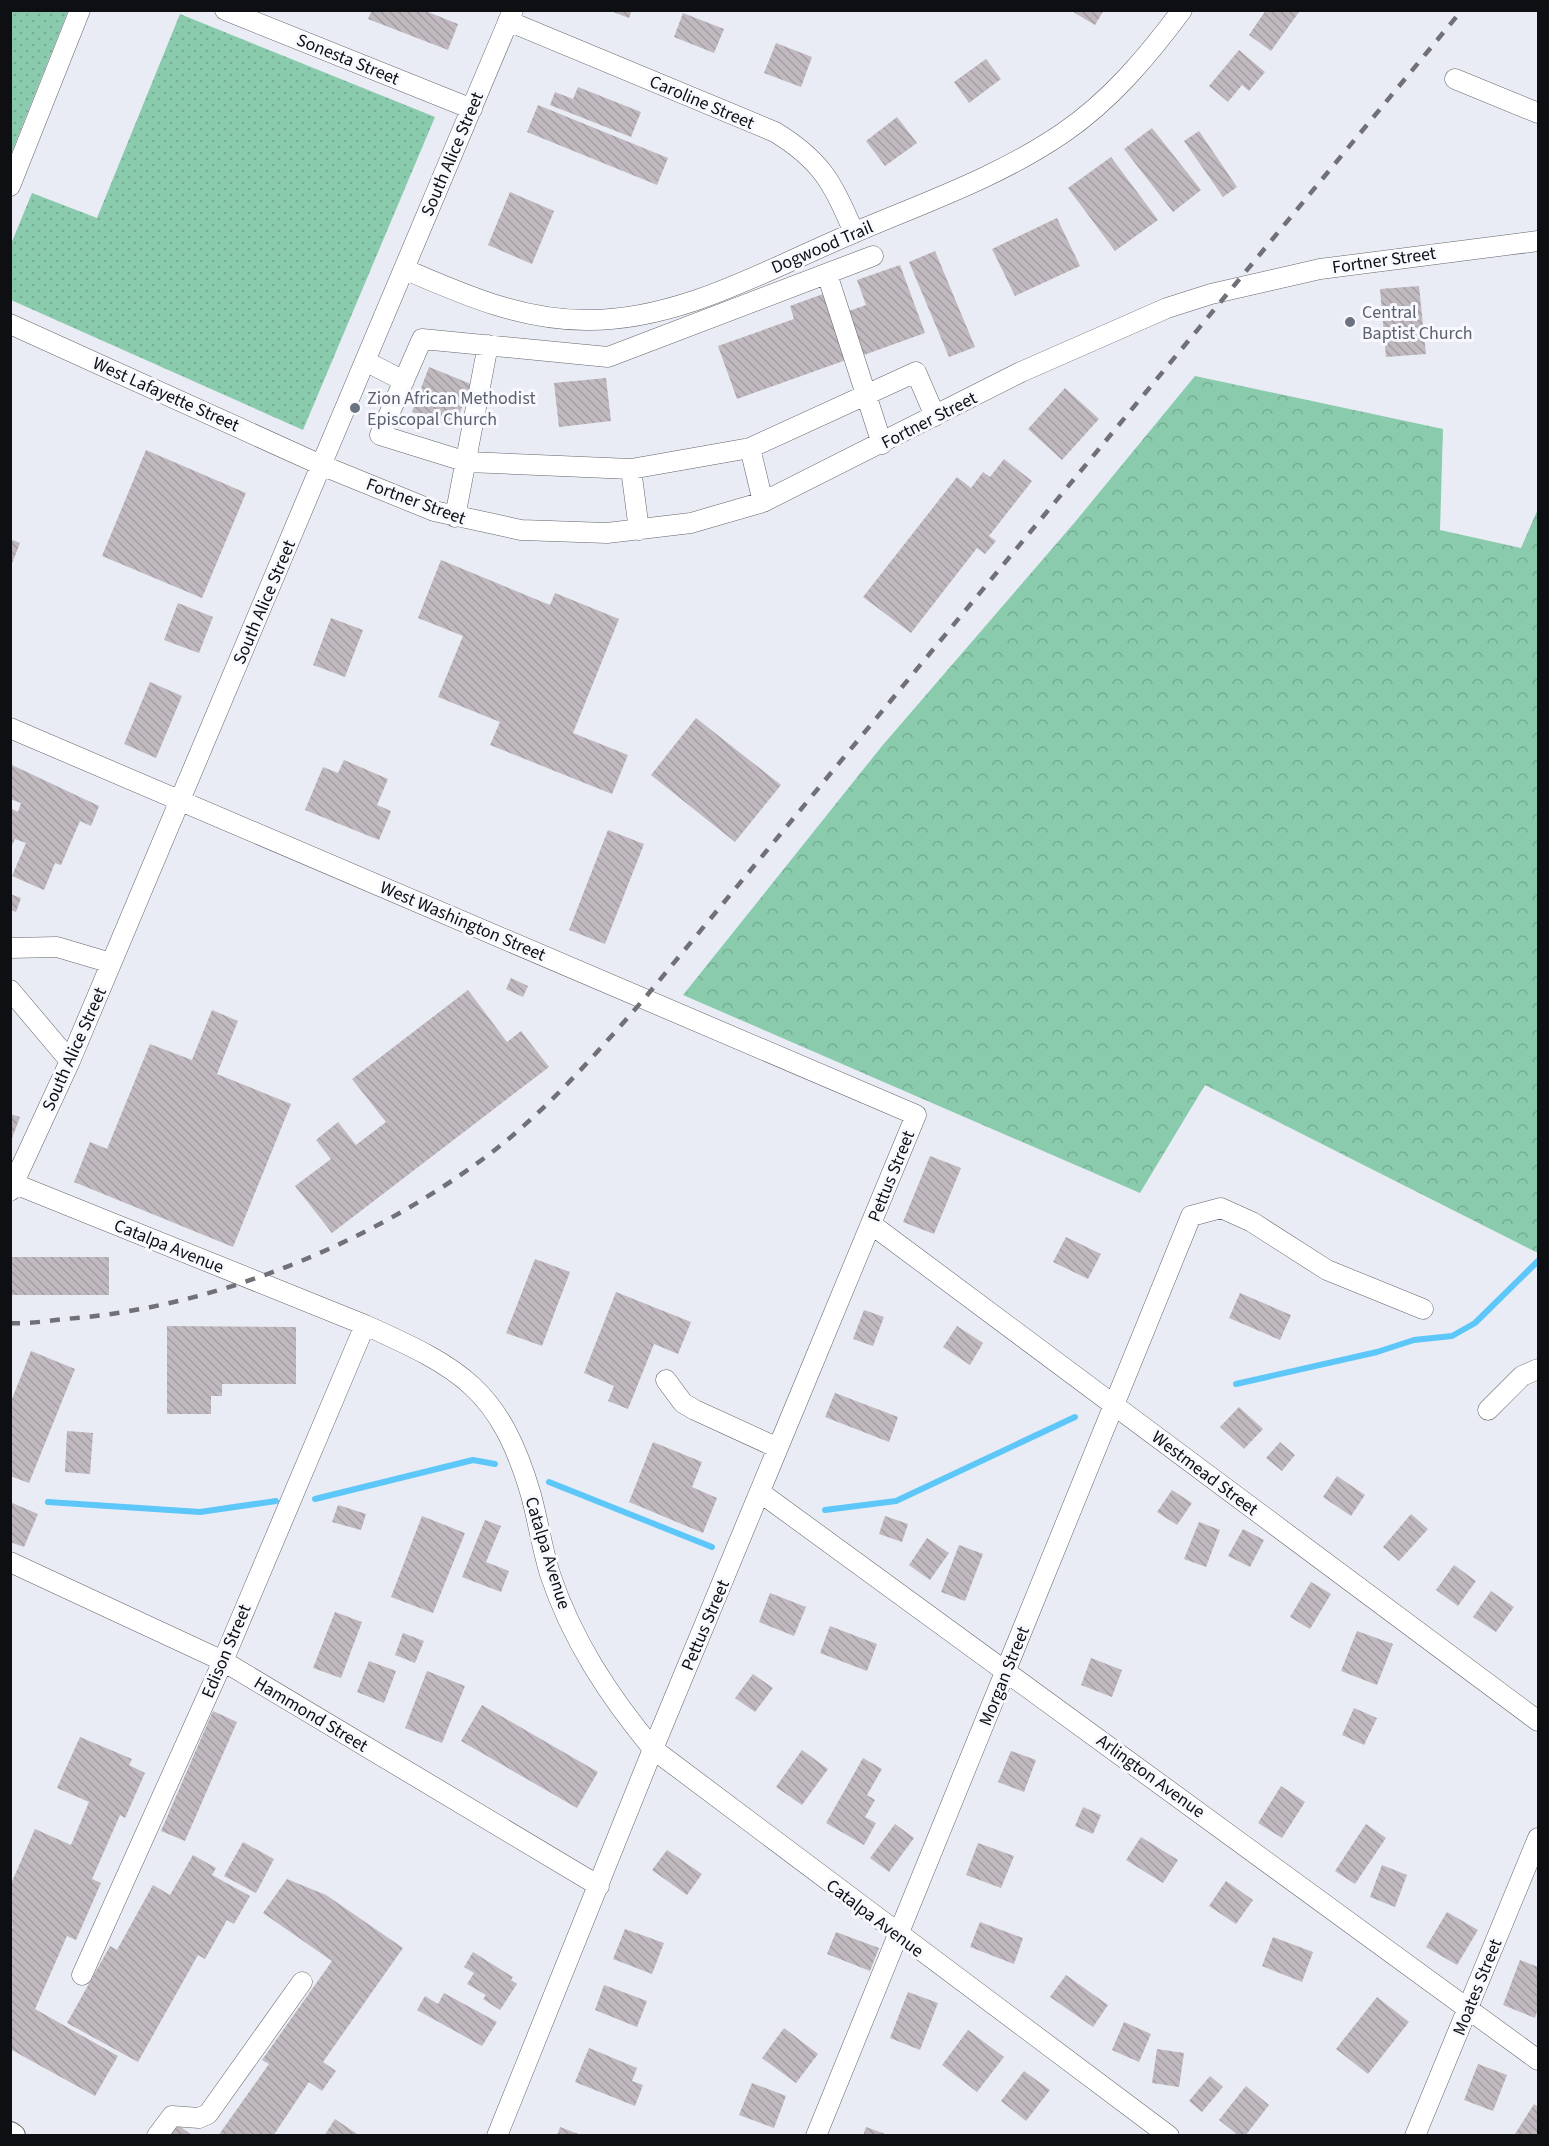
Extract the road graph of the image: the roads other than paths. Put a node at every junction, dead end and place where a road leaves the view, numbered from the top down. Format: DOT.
graph roads {
  1 [pos="80,10"];
  2 [pos="225,10"];
  3 [pos="1182,10"];
  4 [pos="510,16"];
  5 [pos="1455,79"];
  6 [pos="472,109"];
  7 [pos="1539,113"];
  8 [pos="10,186"];
  9 [pos="854,233"];
  10 [pos="1539,241"];
  11 [pos="873,256"];
  12 [pos="404,269"];
  13 [pos="827,274"];
  14 [pos="10,324"];
  15 [pos="488,345"];
  16 [pos="365,361"];
  17 [pos="404,381"];
  18 [pos="866,395"];
  19 [pos="935,416"];
  20 [pos="882,444"];
  21 [pos="750,448"];
  22 [pos="467,462"];
  23 [pos="321,465"];
  24 [pos="631,469"];
  25 [pos="763,502"];
  26 [pos="455,517"];
  27 [pos="639,530"];
  28 [pos="10,728"];
  29 [pos="180,800"];
  30 [pos="10,948"];
  31 [pos="111,963"];
  32 [pos="10,990"];
  33 [pos="70,1061"];
  34 [pos="916,1115"];
  35 [pos="12,1185"];
  36 [pos="871,1224"];
  37 [pos="1423,1309"];
  38 [pos="365,1325"];
  39 [pos="1539,1369"];
  40 [pos="666,1380"];
  41 [pos="1114,1406"];
  42 [pos="1488,1410"];
  43 [pos="778,1448"];
  44 [pos="761,1493"];
  45 [pos="10,1562"];
  46 [pos="223,1661"];
  47 [pos="1006,1670"];
  48 [pos="1539,1721"];
  49 [pos="653,1749"];
  50 [pos="1539,1838"];
  51 [pos="599,1886"];
  52 [pos="899,1935"];
  53 [pos="82,1976"];
  54 [pos="302,1982"];
  55 [pos="1468,2008"];
  56 [pos="1539,2060"];
  57 [pos="157,2136"];
  58 [pos="497,2136"];
  59 [pos="816,2136"];
  60 [pos="1169,2136"];
  61 [pos="1415,2136"];
  1 -- 8 [label="street"];
  2 -- 6 [label="street, Sonesta Street"];
  3 -- 9 [label="street, Dogwood Trail"];
  4 -- 6 [label="street, South Alice Street"];
  4 -- 9 [label="street, Caroline Street"];
  5 -- 7 [label="street"];
  6 -- 12 [label="street, South Alice Street"];
  9 -- 12 [label="street, Dogwood Trail"];
  10 -- 19 [label="street, Fortner Street"];
  11 -- 13 [label="street"];
  12 -- 16 [label="street, South Alice Street"];
  13 -- 15 [label="street"];
  13 -- 18 [label="street"];
  14 -- 23 [label="street, West Lafayette Street"];
  15 -- 17 [label="street"];
  15 -- 22 [label="street"];
  16 -- 17 [label="street"];
  16 -- 23 [label="street, South Alice Street"];
  17 -- 22 [label="street"];
  18 -- 19 [label="street"];
  18 -- 20 [label="street"];
  18 -- 21 [label="street"];
  19 -- 20 [label="street, Fortner Street"];
  20 -- 25 [label="street, Fortner Street"];
  21 -- 24 [label="street"];
  21 -- 25 [label="street"];
  22 -- 24 [label="street"];
  22 -- 26 [label="street"];
  23 -- 26 [label="street, Fortner Street"];
  23 -- 29 [label="street, South Alice Street"];
  24 -- 27 [label="street"];
  25 -- 27 [label="street, Fortner Street"];
  26 -- 27 [label="street, Fortner Street"];
  28 -- 29 [label="street, West Washington Street"];
  29 -- 31 [label="street, South Alice Street"];
  29 -- 34 [label="street, West Washington Street"];
  30 -- 31 [label="street"];
  31 -- 33 [label="street, South Alice Street"];
  32 -- 33 [label="street"];
  33 -- 35 [label="street, South Alice Street"];
  34 -- 36 [label="street, Pettus Street"];
  35 -- 38 [label="street, Catalpa Avenue"];
  36 -- 41 [label="street, Westmead Street"];
  36 -- 43 [label="street, Pettus Street"];
  37 -- 41 [label="street, Morgan Street"];
  38 -- 46 [label="street, Edison Street"];
  38 -- 49 [label="street, Catalpa Avenue"];
  39 -- 42 [label="street"];
  40 -- 43 [label="street"];
  41 -- 47 [label="street, Morgan Street"];
  41 -- 48 [label="street, Westmead Street"];
  43 -- 44 [label="street, Pettus Street"];
  44 -- 47 [label="street, Arlington Avenue"];
  44 -- 49 [label="street, Pettus Street"];
  45 -- 46 [label="street, Hammond Street"];
  46 -- 51 [label="street, Hammond Street"];
  46 -- 53 [label="street, Edison Street"];
  47 -- 52 [label="street, Morgan Street"];
  47 -- 55 [label="street, Arlington Avenue"];
  49 -- 51 [label="street, Pettus Street"];
  49 -- 52 [label="street, Catalpa Avenue"];
  50 -- 55 [label="street, Moates Street"];
  51 -- 58 [label="street, Pettus Street"];
  52 -- 59 [label="street, Morgan Street"];
  52 -- 60 [label="street, Catalpa Avenue"];
  54 -- 57 [label="street"];
  55 -- 56 [label="street, Arlington Avenue"];
  55 -- 61 [label="street, Moates Street"];
}
